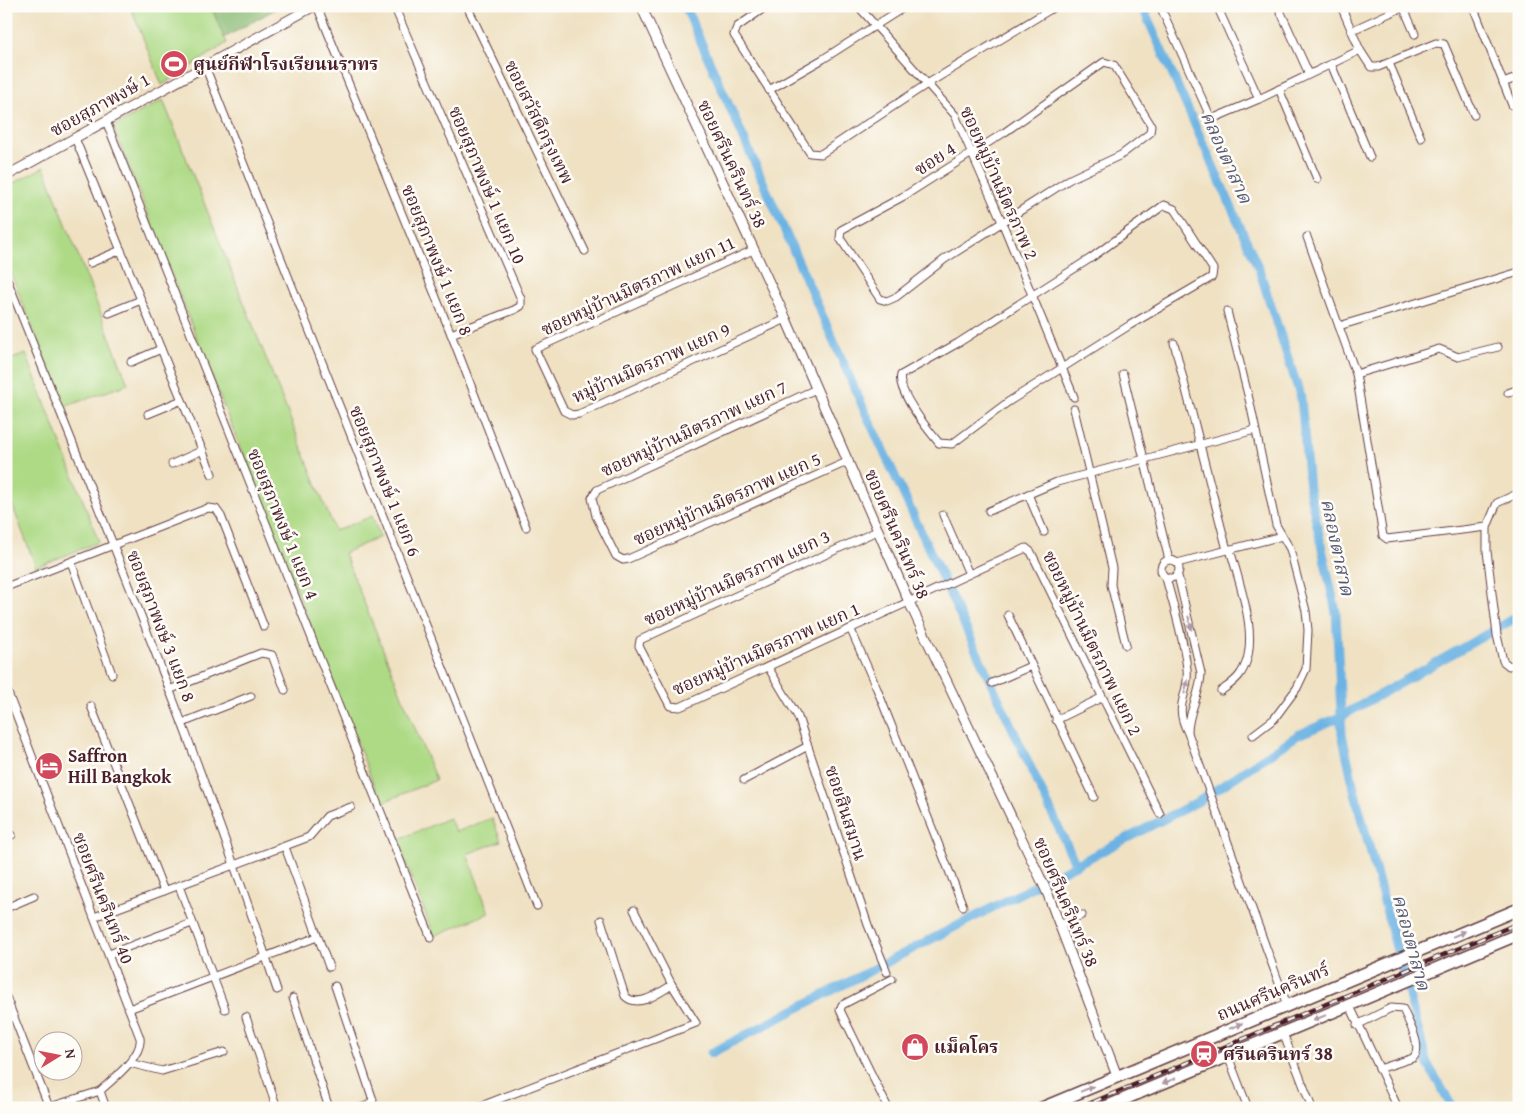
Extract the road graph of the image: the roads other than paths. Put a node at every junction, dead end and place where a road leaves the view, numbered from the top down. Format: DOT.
graph roads {
  1 [pos="315,6"];
  2 [pos="394,6"];
  3 [pos="467,6"];
  4 [pos="641,6"];
  5 [pos="767,6"];
  6 [pos="858,6"];
  7 [pos="906,6"];
  8 [pos="1056,6"];
  9 [pos="1160,6"];
  10 [pos="1217,6"];
  11 [pos="1278,6"];
  12 [pos="1341,6"];
  13 [pos="1474,6"];
  14 [pos="1403,7"];
  15 [pos="876,27"];
  16 [pos="1357,28"];
  17 [pos="1415,34"];
  18 [pos="1360,50"];
  19 [pos="1389,63"];
  20 [pos="1331,64"];
  21 [pos="205,66"];
  22 [pos="1309,74"];
  23 [pos="1519,77"];
  24 [pos="926,84"];
  25 [pos="1504,84"];
  26 [pos="1279,89"];
  27 [pos="769,90"];
  28 [pos="1260,99"];
  29 [pos="1512,105"];
  30 [pos="1474,115"];
  31 [pos="106,120"];
  32 [pos="75,138"];
  33 [pos="1421,138"];
  34 [pos="972,153"];
  35 [pos="1370,157"];
  36 [pos="6,176"];
  37 [pos="1317,179"];
  38 [pos="1002,222"];
  39 [pos="1307,237"];
  40 [pos="121,250"];
  41 [pos="753,250"];
  42 [pos="585,251"];
  43 [pos="90,264"];
  44 [pos="1519,272"];
  45 [pos="6,277"];
  46 [pos="1032,296"];
  47 [pos="141,300"];
  48 [pos="1227,312"];
  49 [pos="109,313"];
  50 [pos="786,319"];
  51 [pos="1339,326"];
  52 [pos="451,334"];
  53 [pos="1174,343"];
  54 [pos="1498,347"];
  55 [pos="161,348"];
  56 [pos="535,350"];
  57 [pos="131,362"];
  58 [pos="1062,368"];
  59 [pos="1123,374"];
  60 [pos="1356,374"];
  61 [pos="816,389"];
  62 [pos="1519,390"];
  63 [pos="1508,393"];
  64 [pos="1074,397"];
  65 [pos="182,400"];
  66 [pos="1074,409"];
  67 [pos="148,414"];
  68 [pos="1255,430"];
  69 [pos="1200,444"];
  70 [pos="203,450"];
  71 [pos="1144,458"];
  72 [pos="848,461"];
  73 [pos="172,464"];
  74 [pos="212,474"];
  75 [pos="1088,474"];
  76 [pos="1519,493"];
  77 [pos="1028,494"];
  78 [pos="989,511"];
  79 [pos="942,515"];
  80 [pos="526,527"];
  81 [pos="1487,527"];
  82 [pos="603,530"];
  83 [pos="879,530"];
  84 [pos="1044,532"];
  85 [pos="1282,536"];
  86 [pos="114,545"];
  87 [pos="1228,550"];
  88 [pos="1169,560"];
  89 [pos="71,562"];
  90 [pos="1177,563"];
  91 [pos="970,574"];
  92 [pos="1178,576"];
  93 [pos="1166,578"];
  94 [pos="6,587"];
  95 [pos="909,602"];
  96 [pos="1008,616"];
  97 [pos="264,627"];
  98 [pos="851,630"];
  99 [pos="1126,645"];
  100 [pos="1519,663"];
  101 [pos="1031,666"];
  102 [pos="768,667"];
  103 [pos="652,672"];
  104 [pos="112,674"];
  105 [pos="992,683"];
  106 [pos="6,688"];
  107 [pos="169,690"];
  108 [pos="285,690"];
  109 [pos="1221,691"];
  110 [pos="250,696"];
  111 [pos="1101,698"];
  112 [pos="90,706"];
  113 [pos="1056,720"];
  114 [pos="182,723"];
  115 [pos="1188,733"];
  116 [pos="1253,735"];
  117 [pos="808,746"];
  118 [pos="744,780"];
  119 [pos="1094,797"];
  120 [pos="351,806"];
  121 [pos="1160,814"];
  122 [pos="284,847"];
  123 [pos="236,865"];
  124 [pos="179,886"];
  125 [pos="164,891"];
  126 [pos="34,896"];
  127 [pos="536,906"];
  128 [pos="963,906"];
  129 [pos="6,908"];
  130 [pos="1519,909"];
  131 [pos="634,910"];
  132 [pos="1082,916"];
  133 [pos="94,917"];
  134 [pos="601,920"];
  135 [pos="192,923"];
  136 [pos="1060,925"];
  137 [pos="1519,934"];
  138 [pos="317,937"];
  139 [pos="431,938"];
  140 [pos="108,954"];
  141 [pos="266,958"];
  142 [pos="328,967"];
  143 [pos="887,972"];
  144 [pos="212,978"];
  145 [pos="892,979"];
  146 [pos="335,986"];
  147 [pos="672,986"];
  148 [pos="277,990"];
  149 [pos="6,997"];
  150 [pos="293,998"];
  151 [pos="1287,1005"];
  152 [pos="1350,1006"];
  153 [pos="129,1009"];
  154 [pos="225,1009"];
  155 [pos="246,1017"];
  156 [pos="1358,1025"];
  157 [pos="1283,1033"];
  158 [pos="224,1052"];
  159 [pos="1228,1056"];
  160 [pos="129,1063"];
  161 [pos="1379,1069"];
  162 [pos="1117,1076"];
  163 [pos="100,1091"];
  164 [pos="1116,1105"];
  165 [pos="48,1107"];
  166 [pos="106,1108"];
  167 [pos="277,1108"];
  168 [pos="329,1108"];
  169 [pos="361,1108"];
  170 [pos="476,1108"];
  171 [pos="888,1108"];
  172 [pos="1042,1108"];
  173 [pos="1104,1108"];
  174 [pos="1248,1108"];
  175 [pos="1312,1108"];
  176 [pos="1398,1108"];
  1 -- 21 [label="street, ซอยสุภาพงษ์ 1"];
  1 -- 52 [label="street, ซอยสุภาพงษ์ 1 แยก 8"];
  2 -- 52 [label="street, ซอยสุภาพงษ์ 1 แยก 10"];
  3 -- 42 [label="street, ซอยสวัสดีกรุงเทพ"];
  4 -- 41 [label="street, ซอยศรีนครินทร์ 38"];
  5 -- 27 [label="street"];
  6 -- 15 [label="street, ซอยหมู่บ้านมิตรภาพ 2"];
  7 -- 15 [label="street"];
  8 -- 24 [label="street"];
  9 -- 28 [label="street"];
  10 -- 28 [label="street"];
  11 -- 22 [label="street"];
  12 -- 18 [label="street"];
  13 -- 25 [label="street"];
  14 -- 16 [label="street"];
  14 -- 17 [label="street"];
  15 -- 24 [label="street, ซอยหมู่บ้านมิตรภาพ 2"];
  15 -- 27 [label="street"];
  18 -- 19 [label="street"];
  18 -- 20 [label="street"];
  19 -- 30 [label="street"];
  19 -- 33 [label="street"];
  20 -- 22 [label="street"];
  20 -- 35 [label="street"];
  21 -- 31 [label="street, ซอยสุภาพงษ์ 1"];
  21 -- 127 [label="street, ซอยสุภาพงษ์ 1 แยก 6"];
  22 -- 26 [label="street"];
  23 -- 25 [label="street"];
  24 -- 27 [label="street"];
  24 -- 34 [label="street, ซอยหมู่บ้านมิตรภาพ 2"];
  25 -- 29 [label="street"];
  26 -- 28 [label="street"];
  26 -- 37 [label="street"];
  31 -- 32 [label="street, ซอยสุภาพงษ์ 1"];
  31 -- 139 [label="street, ซอยสุภาพงษ์ 1 แยก 4"];
  32 -- 36 [label="street, ซอยสุภาพงษ์ 1"];
  32 -- 40 [label="street"];
  34 -- 38 [label="street, ซอยหมู่บ้านมิตรภาพ 2"];
  34 -- 38 [label="street, ซอย 4"];
  34 -- 38 [label="street, ซอย 4"];
  38 -- 46 [label="street, ซอยหมู่บ้านมิตรภาพ 2"];
  39 -- 51 [label="street"];
  40 -- 43 [label="street"];
  40 -- 47 [label="street"];
  41 -- 50 [label="street, ซอยศรีนครินทร์ 38"];
  41 -- 56 [label="street, ซอยหมู่บ้านมิตรภาพ แยก 11"];
  44 -- 51 [label="street"];
  45 -- 86 [label="street, ซอยสุภาพงษ์ 3 แยก 8"];
  46 -- 58 [label="street, ซอยหมู่บ้านมิตรภาพ 2"];
  46 -- 58 [label="street"];
  46 -- 58 [label="street"];
  47 -- 49 [label="street"];
  47 -- 55 [label="street"];
  48 -- 68 [label="street"];
  50 -- 56 [label="street, หมู่บ้านมิตรภาพ แยก 9"];
  50 -- 61 [label="street, ซอยศรีนครินทร์ 38"];
  51 -- 60 [label="street"];
  52 -- 80 [label="street, ซอยสุภาพงษ์ 1 แยก 8"];
  53 -- 69 [label="street"];
  54 -- 60 [label="street"];
  55 -- 57 [label="street"];
  55 -- 65 [label="street"];
  58 -- 64 [label="street, ซอยหมู่บ้านมิตรภาพ 2"];
  59 -- 71 [label="street"];
  60 -- 81 [label="street"];
  61 -- 72 [label="street, ซอยศรีนครินทร์ 38"];
  61 -- 82 [label="street, ซอยหมู่บ้านมิตรภาพ แยก 7"];
  62 -- 63 [label="street"];
  65 -- 67 [label="street"];
  65 -- 70 [label="street"];
  66 -- 75 [label="street"];
  68 -- 69 [label="street"];
  68 -- 85 [label="street"];
  69 -- 71 [label="street"];
  69 -- 87 [label="street"];
  70 -- 73 [label="street"];
  70 -- 74 [label="street"];
  71 -- 75 [label="street"];
  71 -- 88 [label="street"];
  72 -- 82 [label="street, ซอยหมู่บ้านมิตรภาพ แยก 5"];
  72 -- 83 [label="street, ซอยศรีนครินทร์ 38"];
  75 -- 77 [label="street"];
  75 -- 99 [label="street"];
  76 -- 81 [label="street"];
  77 -- 78 [label="street"];
  77 -- 84 [label="street"];
  79 -- 91 [label="street"];
  81 -- 100 [label="street"];
  83 -- 95 [label="street, ซอยศรีนครินทร์ 38"];
  83 -- 103 [label="street, ซอยหมู่บ้านมิตรภาพ แยก 3"];
  85 -- 87 [label="street"];
  85 -- 116 [label="street"];
  86 -- 89 [label="street"];
  86 -- 97 [label="street"];
  86 -- 107 [label="street, ซอยสุภาพงษ์ 3 แยก 8"];
  87 -- 90 [label="street"];
  87 -- 109 [label="street"];
  88 -- 90 [label="street"];
  88 -- 93 [label="street"];
  89 -- 94 [label="street"];
  89 -- 104 [label="street"];
  90 -- 92 [label="street"];
  91 -- 95 [label="street, ซอยหมู่บ้านมิตรภาพ แยก 2"];
  91 -- 111 [label="street, ซอยหมู่บ้านมิตรภาพ แยก 2"];
  92 -- 93 [label="street"];
  92 -- 115 [label="street, one-way"];
  115 -- 93 [label="street, one-way"];
  95 -- 98 [label="street, ซอยหมู่บ้านมิตรภาพ แยก 1"];
  95 -- 136 [label="street, ซอยศรีนครินทร์ 38"];
  96 -- 101 [label="street"];
  98 -- 102 [label="street, ซอยหมู่บ้านมิตรภาพ แยก 1"];
  98 -- 128 [label="street"];
  101 -- 105 [label="street"];
  101 -- 113 [label="street"];
  102 -- 103 [label="street, ซอยหมู่บ้านมิตรภาพ แยก 1"];
  102 -- 117 [label="street, ซอยสินสมาน"];
  106 -- 133 [label="street, ซอยศรีนครินทร์ 40"];
  107 -- 108 [label="street"];
  107 -- 114 [label="street, ซอยสุภาพงษ์ 3 แยก 8"];
  110 -- 114 [label="street"];
  111 -- 113 [label="street"];
  111 -- 121 [label="street, ซอยหมู่บ้านมิตรภาพ แยก 2"];
  112 -- 125 [label="street"];
  113 -- 119 [label="street"];
  114 -- 123 [label="street, ซอยสุภาพงษ์ 3 แยก 8"];
  115 -- 151 [label="street"];
  117 -- 118 [label="street"];
  117 -- 143 [label="street, ซอยสินสมาน"];
  120 -- 122 [label="street"];
  122 -- 123 [label="street"];
  122 -- 138 [label="street"];
  123 -- 124 [label="street"];
  123 -- 141 [label="street, ซอยสุภาพงษ์ 3 แยก 8"];
  124 -- 125 [label="street"];
  124 -- 135 [label="street"];
  125 -- 133 [label="street"];
  126 -- 129 [label="street"];
  151 -- 130 [label="main road, ถนนศรีนครินทร์, one-way"];
  131 -- 147 [label="street"];
  132 -- 136 [label="street"];
  133 -- 140 [label="street, ซอยศรีนครินทร์ 40"];
  134 -- 147 [label="street"];
  135 -- 140 [label="street"];
  135 -- 144 [label="street"];
  136 -- 162 [label="street, ซอยศรีนครินทร์ 38"];
  137 -- 152 [label="main road"];
  138 -- 141 [label="street"];
  138 -- 142 [label="street"];
  140 -- 153 [label="street, ซอยศรีนครินทร์ 40"];
  141 -- 144 [label="street"];
  141 -- 148 [label="street, ซอยสุภาพงษ์ 3 แยก 8"];
  144 -- 153 [label="street"];
  144 -- 154 [label="street"];
  145 -- 171 [label="street"];
  146 -- 169 [label="street"];
  147 -- 170 [label="street"];
  149 -- 165 [label="street"];
  150 -- 168 [label="street"];
  162 -- 151 [label="main road, ถนนศรีนครินทร์, one-way"];
  152 -- 156 [label="street"];
  152 -- 157 [label="main road, one-way"];
  153 -- 160 [label="street, ซอยศรีนครินทร์ 40"];
  155 -- 167 [label="street"];
  156 -- 161 [label="street"];
  156 -- 161 [label="street"];
  157 -- 159 [label="main road"];
  157 -- 175 [label="street"];
  158 -- 160 [label="street"];
  159 -- 164 [label="main road, one-way"];
  159 -- 174 [label="street"];
  160 -- 163 [label="street, ซอยศรีนครินทร์ 40"];
  161 -- 176 [label="street"];
  172 -- 162 [label="main road, ถนนศรีนครินทร์, one-way"];
  163 -- 165 [label="street"];
  163 -- 166 [label="street"];
  164 -- 173 [label="main road"];
}
